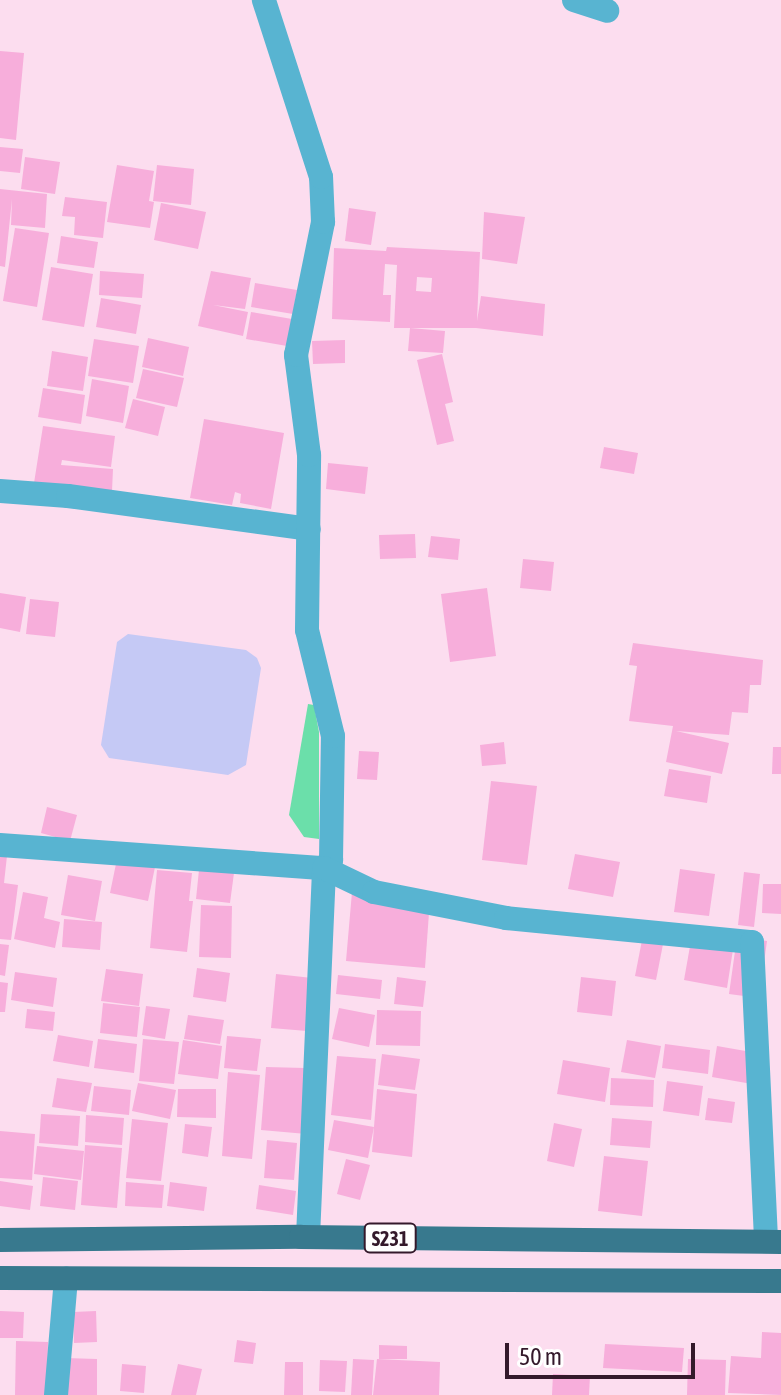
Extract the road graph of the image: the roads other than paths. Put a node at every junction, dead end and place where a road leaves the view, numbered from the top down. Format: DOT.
graph roads {
  1 [pos="264,0"];
  2 [pos="574,0"];
  3 [pos="607,11"];
  4 [pos="0,491"];
  5 [pos="309,529"];
  6 [pos="0,845"];
  7 [pos="324,868"];
  8 [pos="308,1237"];
  9 [pos="0,1240"];
  10 [pos="774,1241"];
  11 [pos="0,1278"];
  12 [pos="66,1278"];
  13 [pos="781,1281"];
  14 [pos="56,1395"];
  1 -- 5 [label="street"];
  2 -- 3 [label="street"];
  4 -- 5 [label="street"];
  5 -- 7 [label="street"];
  6 -- 7 [label="street"];
  7 -- 8 [label="street"];
  7 -- 10 [label="street"];
  8 -- 9 [label="main road, S231"];
  8 -- 10 [label="main road, S231"];
  11 -- 12 [label="main road, S231"];
  12 -- 13 [label="main road, S231"];
  12 -- 14 [label="street"];
}
